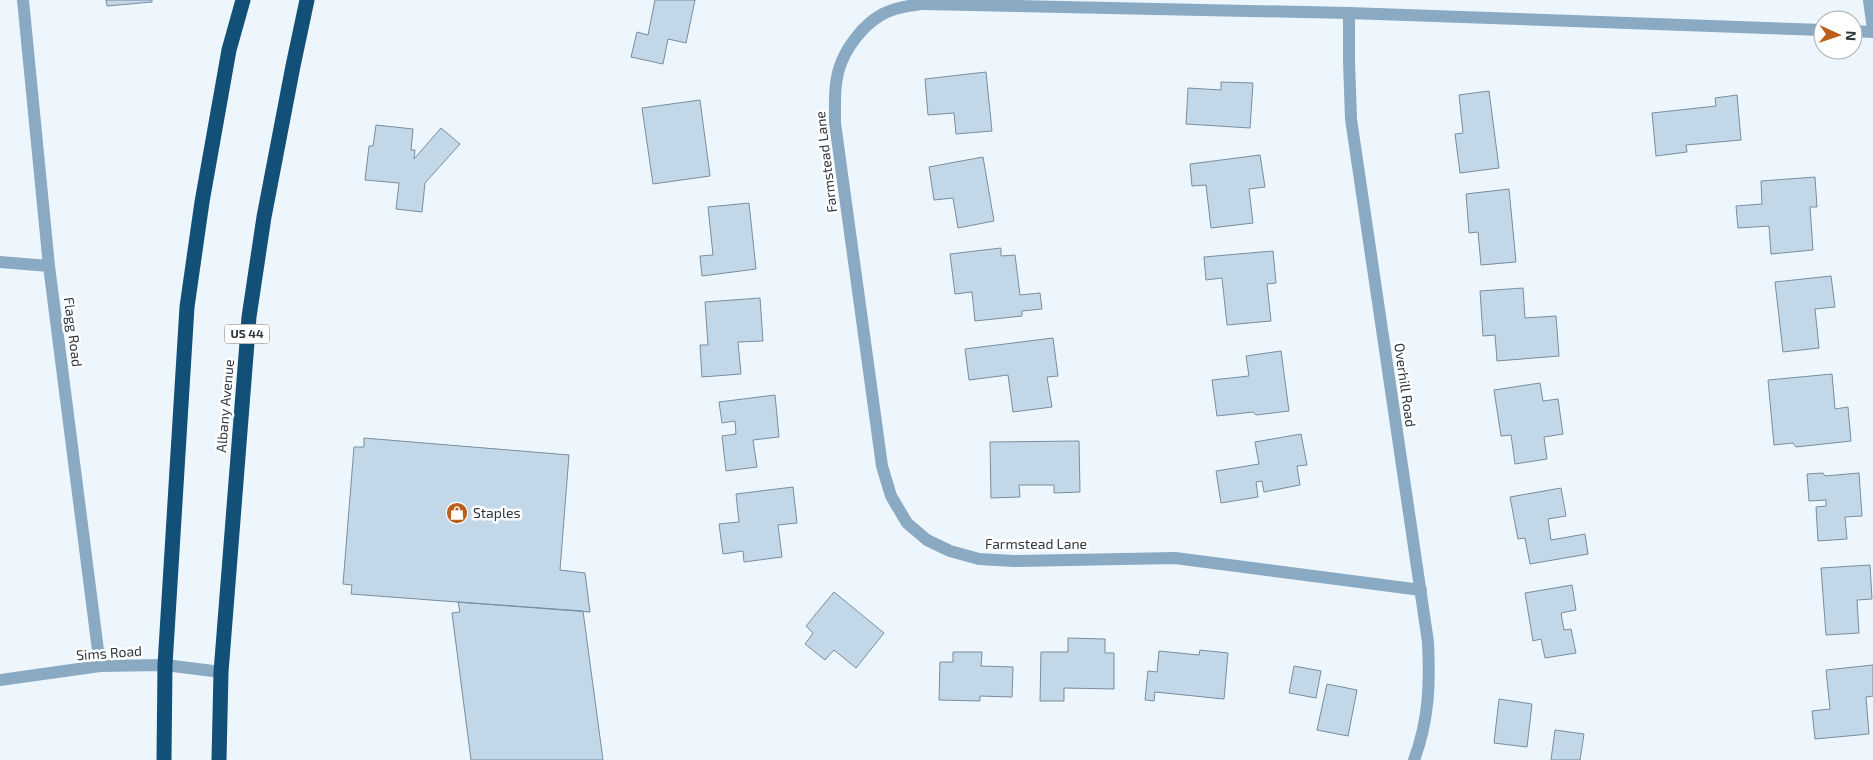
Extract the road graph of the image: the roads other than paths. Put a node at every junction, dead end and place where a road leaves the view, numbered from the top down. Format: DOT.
graph roads {
  1 [pos="23,0"];
  2 [pos="243,0"];
  3 [pos="307,0"];
  4 [pos="1869,0"];
  5 [pos="1349,13"];
  6 [pos="1813,30"];
  7 [pos="1873,31"];
  8 [pos="0,262"];
  9 [pos="49,266"];
  10 [pos="1420,590"];
  11 [pos="165,665"];
  12 [pos="100,666"];
  13 [pos="221,672"];
  14 [pos="0,680"];
  15 [pos="164,760"];
  16 [pos="219,760"];
  17 [pos="1414,760"];
  1 -- 9 [label="street, Flagg Road"];
  2 -- 11 [label="highway"];
  3 -- 13 [label="highway, Albany Avenue / US 44"];
  4 -- 7 [label="street"];
  5 -- 6 [label="street, Farmstead Lane"];
  5 -- 10 [label="street, Overhill Road"];
  5 -- 10 [label="street, Farmstead Lane"];
  8 -- 9 [label="street"];
  9 -- 12 [label="street, Flagg Road"];
  10 -- 17 [label="street, Overhill Road"];
  11 -- 12 [label="street, Sims Road"];
  11 -- 13 [label="street, Sims Road"];
  11 -- 15 [label="highway"];
  12 -- 14 [label="street, Sims Road"];
  13 -- 16 [label="highway, Albany Avenue / US 44"];
}
